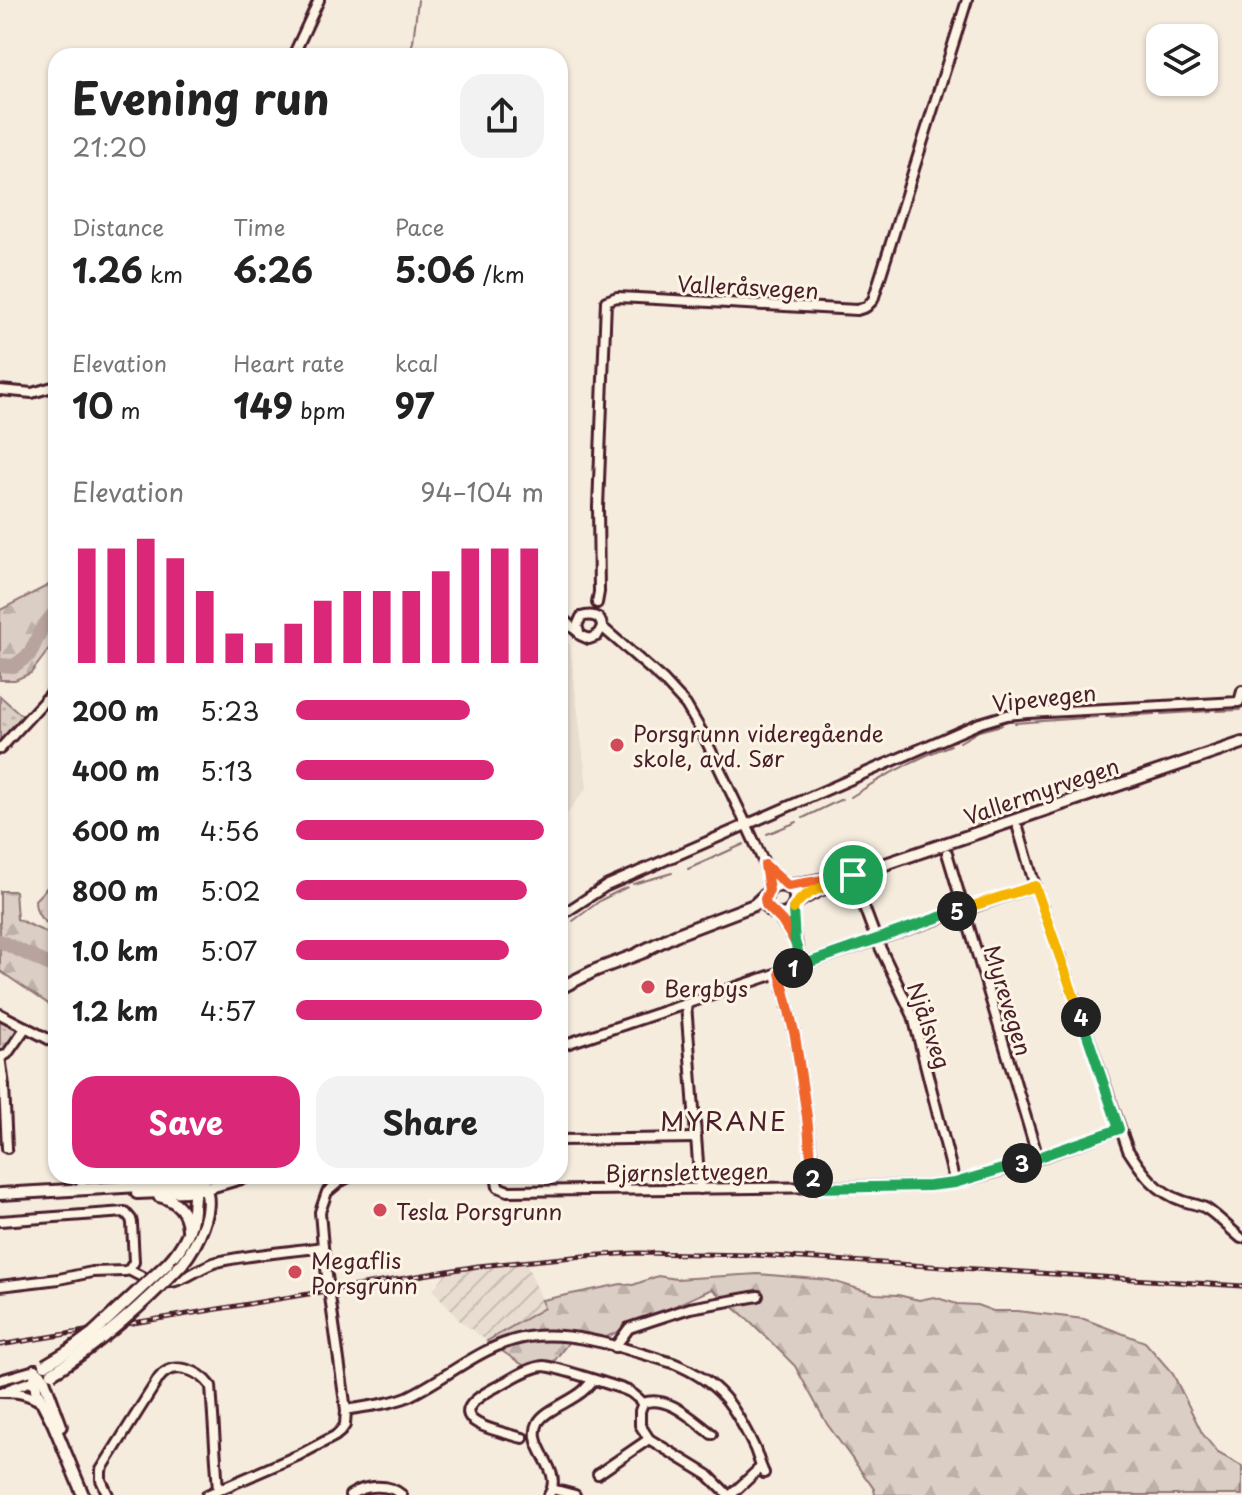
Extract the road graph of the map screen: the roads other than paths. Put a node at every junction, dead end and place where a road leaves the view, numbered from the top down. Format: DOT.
graph roads {
  1 [pos="319,0"];
  2 [pos="967,0"];
  3 [pos="297,48"];
  4 [pos="48,388"];
  5 [pos="0,390"];
  6 [pos="597,603"];
  7 [pos="568,615"];
  8 [pos="581,617"];
  9 [pos="568,623"];
  10 [pos="602,627"];
  11 [pos="578,632"];
  12 [pos="597,636"];
  13 [pos="616,640"];
  14 [pos="1242,691"];
  15 [pos="48,697"];
  16 [pos="1242,743"];
  17 [pos="0,749"];
  18 [pos="747,826"];
  19 [pos="1018,828"];
  20 [pos="947,853"];
  21 [pos="765,865"];
  22 [pos="854,879"];
  23 [pos="786,886"];
  24 [pos="1035,886"];
  25 [pos="767,892"];
  26 [pos="794,906"];
  27 [pos="963,909"];
  28 [pos="568,911"];
  29 [pos="774,913"];
  30 [pos="876,939"];
  31 [pos="795,942"];
  32 [pos="639,953"];
  33 [pos="802,965"];
  34 [pos="780,973"];
  35 [pos="568,984"];
  36 [pos="686,1004"];
  37 [pos="0,1014"];
  38 [pos="26,1027"];
  39 [pos="48,1039"];
  40 [pos="568,1043"];
  41 [pos="1,1057"];
  42 [pos="1119,1129"];
  43 [pos="696,1138"];
  44 [pos="568,1140"];
  45 [pos="7,1148"];
  46 [pos="1038,1158"];
  47 [pos="955,1183"];
  48 [pos="203,1184"];
  49 [pos="337,1184"];
  50 [pos="497,1184"];
  51 [pos="815,1188"];
  52 [pos="700,1189"];
  53 [pos="94,1190"];
  54 [pos="194,1190"];
  55 [pos="142,1192"];
  56 [pos="0,1194"];
  57 [pos="0,1221"];
  58 [pos="187,1237"];
  59 [pos="1241,1238"];
  60 [pos="323,1247"];
  61 [pos="129,1270"];
  62 [pos="0,1286"];
  63 [pos="758,1296"];
  64 [pos="615,1347"];
  65 [pos="42,1373"];
  66 [pos="0,1380"];
  67 [pos="593,1380"];
  68 [pos="0,1391"];
  69 [pos="42,1403"];
  70 [pos="643,1403"];
  71 [pos="346,1410"];
  72 [pos="712,1434"];
  73 [pos="523,1438"];
  74 [pos="649,1439"];
  75 [pos="598,1474"];
  76 [pos="76,1479"];
  77 [pos="218,1490"];
  78 [pos="551,1492"];
  79 [pos="83,1495"];
  80 [pos="108,1495"];
  81 [pos="207,1495"];
  82 [pos="350,1495"];
  83 [pos="402,1495"];
  84 [pos="575,1495"];
  85 [pos="729,1495"];
  1 -- 3 [label="street"];
  2 -- 6 [label="street, Valleråsvegen"];
  4 -- 5 [label="street"];
  7 -- 8 [label="street"];
  8 -- 10 [label="street"];
  8 -- 11 [label="street"];
  9 -- 11 [label="street"];
  10 -- 12 [label="street"];
  10 -- 13 [label="street"];
  11 -- 12 [label="street"];
  12 -- 13 [label="street"];
  13 -- 18 [label="street"];
  14 -- 18 [label="street, Vipevegen"];
  15 -- 17 [label="street"];
  16 -- 22 [label="main road, Vallermyrvegen"];
  18 -- 21 [label="street"];
  18 -- 28 [label="street, Vipevegen"];
  19 -- 24 [label="street"];
  20 -- 27 [label="street, Myrevegen"];
  21 -- 23 [label="street"];
  21 -- 25 [label="street"];
  22 -- 23 [label="main road, Vallermyrvegen"];
  22 -- 26 [label="main road, Vallermyrvegen"];
  22 -- 30 [label="street, Njålsveg"];
  23 -- 25 [label="main road"];
  23 -- 26 [label="main road"];
  24 -- 27 [label="street"];
  24 -- 42 [label="street"];
  25 -- 29 [label="main road"];
  25 -- 32 [label="main road"];
  26 -- 29 [label="main road"];
  26 -- 31 [label="street"];
  27 -- 30 [label="street"];
  27 -- 46 [label="street, Myrevegen"];
  29 -- 31 [label="street"];
  29 -- 32 [label="main road"];
  30 -- 33 [label="street"];
  30 -- 47 [label="street, Njålsveg"];
  31 -- 33 [label="street"];
  32 -- 35 [label="main road"];
  33 -- 34 [label="street"];
  34 -- 36 [label="street"];
  34 -- 51 [label="street"];
  36 -- 40 [label="street"];
  36 -- 43 [label="street"];
  37 -- 38 [label="street"];
  38 -- 39 [label="street"];
  38 -- 41 [label="street"];
  41 -- 45 [label="street"];
  42 -- 46 [label="street, Bjørnslettvegen"];
  42 -- 59 [label="street"];
  43 -- 44 [label="street"];
  43 -- 52 [label="street"];
  46 -- 47 [label="street, Bjørnslettvegen"];
  47 -- 51 [label="street, Bjørnslettvegen"];
  48 -- 53 [label="main road"];
  48 -- 54 [label="main road"];
  48 -- 65 [label="main road, bridge"];
  49 -- 60 [label="street"];
  50 -- 52 [label="street, Bjørnslettvegen"];
  51 -- 52 [label="street, Bjørnslettvegen"];
  53 -- 55 [label="main road"];
  53 -- 56 [label="main road"];
  54 -- 55 [label="main road"];
  54 -- 58 [label="main road"];
  55 -- 58 [label="main road"];
  57 -- 61 [label="street"];
  58 -- 65 [label="main road, bridge"];
  60 -- 61 [label="street"];
  60 -- 71 [label="street"];
  61 -- 62 [label="street"];
  63 -- 64 [label="street"];
  64 -- 71 [label="street"];
  64 -- 85 [label="street"];
  65 -- 66 [label="street"];
  65 -- 68 [label="street"];
  65 -- 69 [label="main road"];
  65 -- 76 [label="main road"];
  67 -- 70 [label="street"];
  67 -- 73 [label="street"];
  67 -- 78 [label="street"];
  68 -- 69 [label="street"];
  69 -- 76 [label="main road"];
  70 -- 72 [label="street"];
  70 -- 74 [label="street"];
  71 -- 77 [label="street"];
  74 -- 75 [label="street"];
  74 -- 85 [label="street"];
  76 -- 79 [label="main road"];
  77 -- 80 [label="street"];
  77 -- 81 [label="street"];
  78 -- 84 [label="street"];
  82 -- 83 [label="street"];
}
